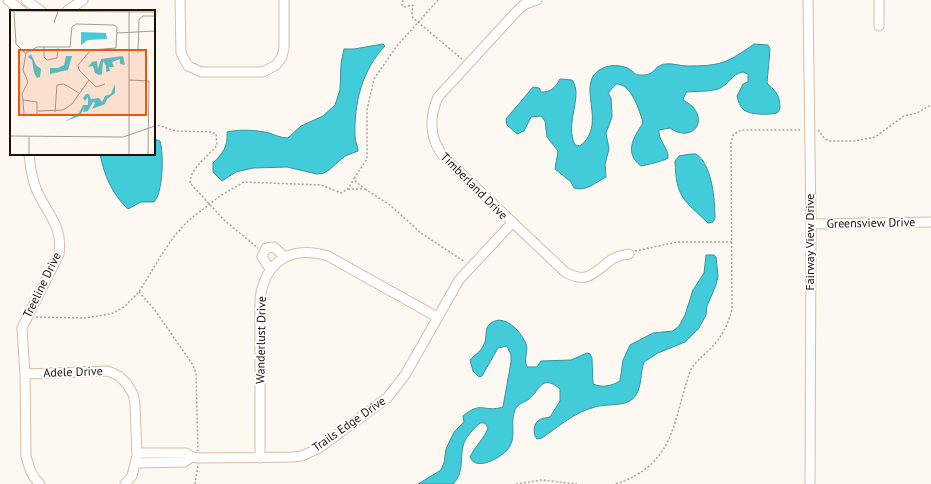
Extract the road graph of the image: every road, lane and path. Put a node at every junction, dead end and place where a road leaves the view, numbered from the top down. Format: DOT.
graph roads {
  1 [pos="8,0"];
  2 [pos="26,0"];
  3 [pos="83,0"];
  4 [pos="180,0"];
  5 [pos="284,0"];
  6 [pos="403,0"];
  7 [pos="438,0"];
  8 [pos="537,0"];
  9 [pos="808,0"];
  10 [pos="879,0"];
  11 [pos="21,10"];
  12 [pos="40,10"];
  13 [pos="68,10"];
  14 [pos="418,23"];
  15 [pos="879,26"];
  16 [pos="468,64"];
  17 [pos="931,105"];
  18 [pos="155,124"];
  19 [pos="804,130"];
  20 [pos="29,155"];
  21 [pos="355,177"];
  22 [pos="348,189"];
  23 [pos="365,189"];
  24 [pos="210,203"];
  25 [pos="931,222"];
  26 [pos="512,223"];
  27 [pos="811,224"];
  28 [pos="732,242"];
  29 [pos="263,252"];
  30 [pos="629,254"];
  31 [pos="285,257"];
  32 [pos="472,267"];
  33 [pos="270,269"];
  34 [pos="139,292"];
  35 [pos="28,314"];
  36 [pos="437,317"];
  37 [pos="25,374"];
  38 [pos="137,453"];
  39 [pos="195,458"];
  40 [pos="260,458"];
  41 [pos="136,463"];
  42 [pos="40,484"];
  43 [pos="125,484"];
  44 [pos="195,484"];
  45 [pos="516,484"];
  46 [pos="578,484"];
  47 [pos="616,484"];
  48 [pos="810,484"];
  1 -- 11 [label="street"];
  2 -- 12 [label="street"];
  3 -- 13 [label="street"];
  4 -- 5 [label="street"];
  6 -- 14 [label="path"];
  7 -- 14 [label="path"];
  8 -- 16 [label="street, Timberland Drive"];
  9 -- 19 [label="street, Fairway View Drive"];
  10 -- 15 [label="street"];
  14 -- 16 [label="path"];
  14 -- 21 [label="path"];
  16 -- 26 [label="street, Timberland Drive"];
  17 -- 19 [label="path"];
  18 -- 24 [label="path"];
  19 -- 27 [label="street, Fairway View Drive"];
  19 -- 28 [label="path"];
  20 -- 35 [label="street, Treeline Drive"];
  21 -- 22 [label="path"];
  21 -- 23 [label="path"];
  22 -- 23 [label="path"];
  22 -- 24 [label="path"];
  23 -- 32 [label="path"];
  24 -- 29 [label="path"];
  24 -- 34 [label="path"];
  25 -- 27 [label="street, Greensview Drive"];
  26 -- 30 [label="street, Timberland Drive"];
  26 -- 32 [label="street, Trails Edge Drive"];
  27 -- 48 [label="street, Fairway View Drive"];
  28 -- 30 [label="path"];
  28 -- 47 [label="path"];
  29 -- 31 [label="street"];
  29 -- 33 [label="street"];
  31 -- 33 [label="street, Wanderlust Drive"];
  31 -- 36 [label="street, Wanderlust Drive"];
  32 -- 36 [label="street, Trails Edge Drive"];
  33 -- 40 [label="street, Wanderlust Drive"];
  34 -- 35 [label="path"];
  34 -- 39 [label="path"];
  35 -- 37 [label="street, Treeline Drive"];
  36 -- 40 [label="street, Trails Edge Drive"];
  37 -- 38 [label="street, Adele Drive"];
  37 -- 42 [label="street"];
  38 -- 39 [label="street, Trails Edge Drive"];
  38 -- 41 [label="street"];
  39 -- 40 [label="street, Trails Edge Drive"];
  39 -- 41 [label="street, Trails Edge Drive"];
  39 -- 44 [label="path"];
  41 -- 43 [label="street"];
  45 -- 46 [label="path"];
}
